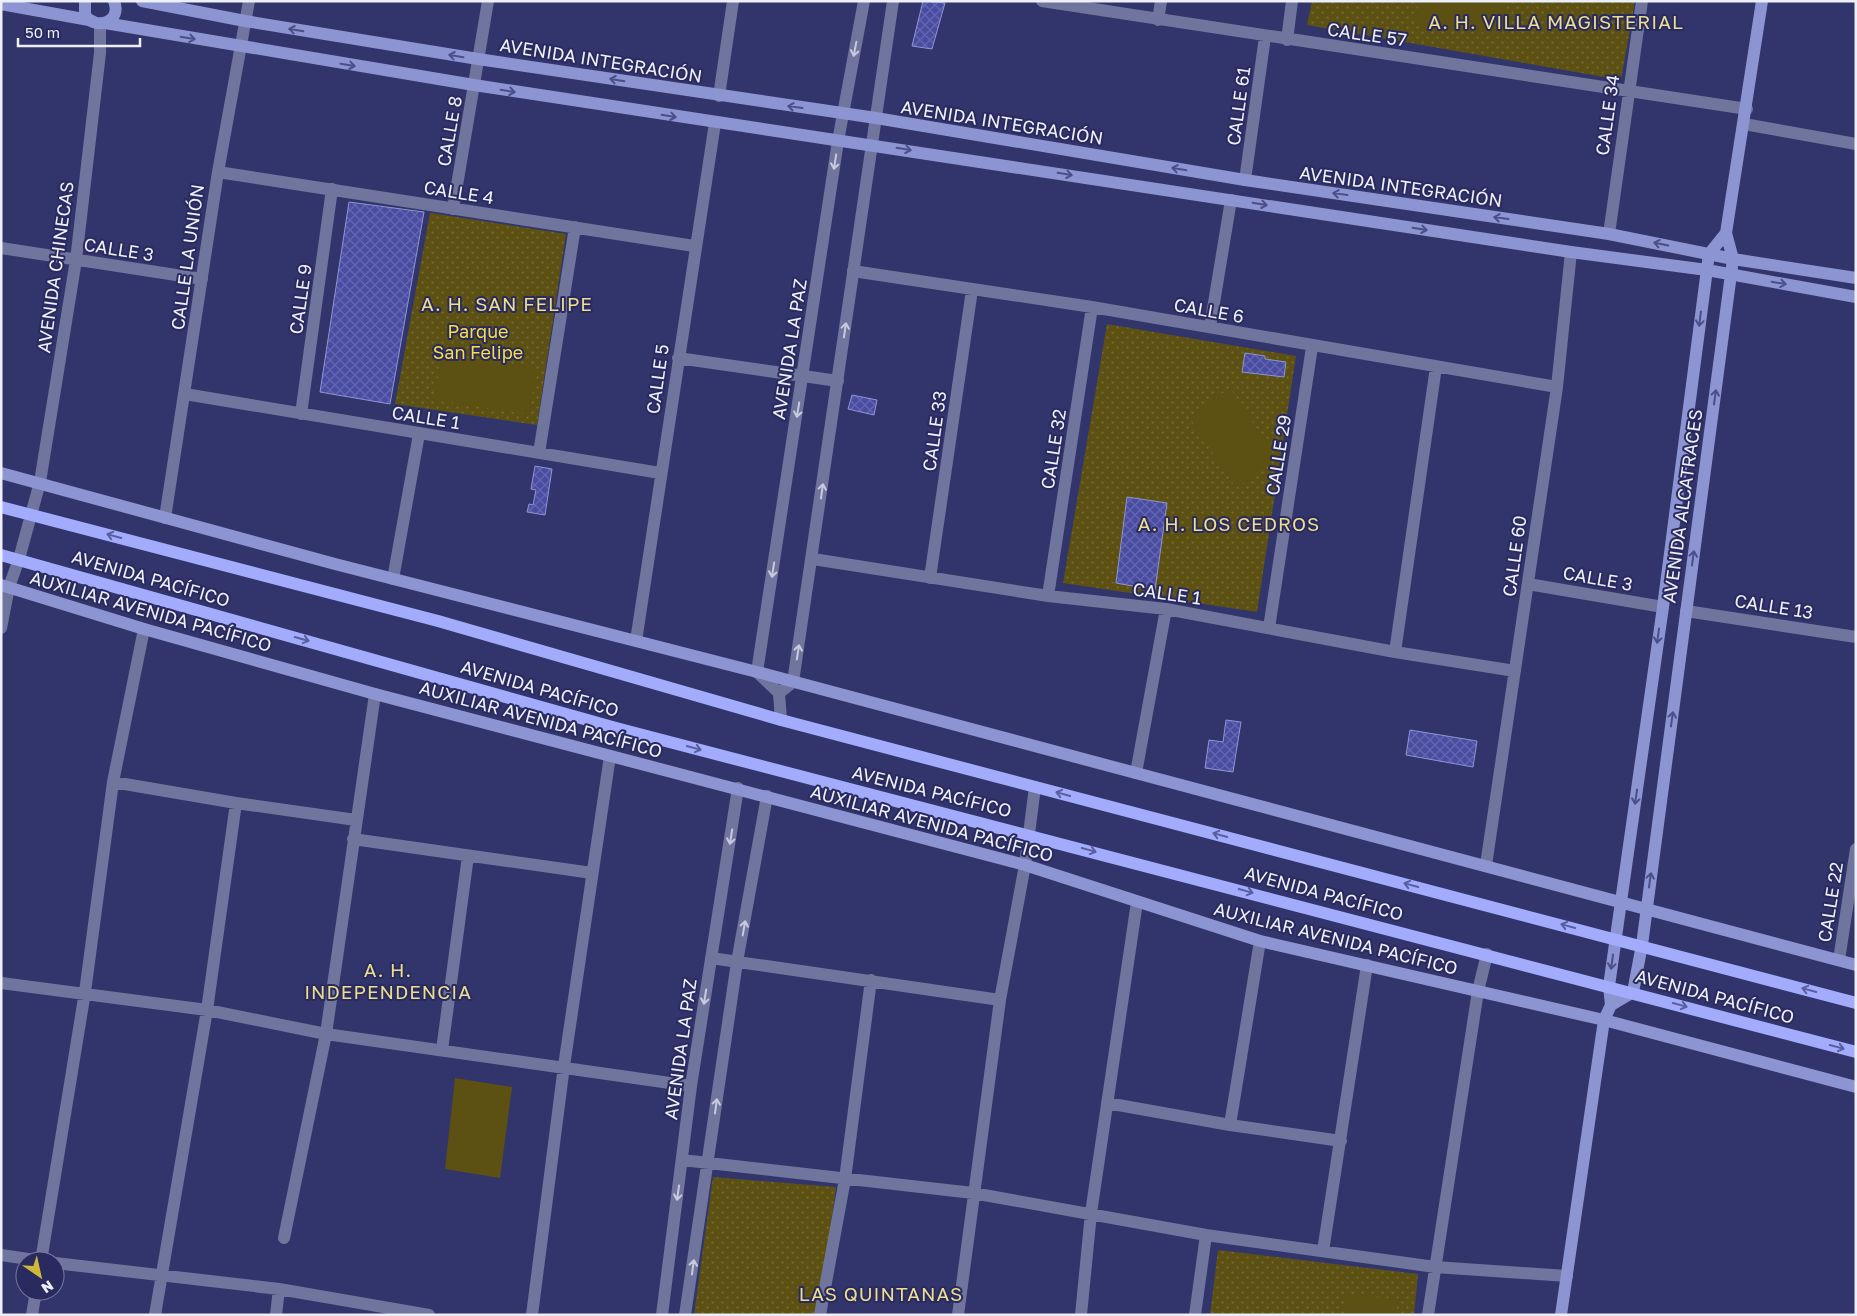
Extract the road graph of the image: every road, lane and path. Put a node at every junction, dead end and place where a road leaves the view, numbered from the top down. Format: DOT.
graph roads {
  1 [pos="85,1"];
  2 [pos="114,1"];
  3 [pos="142,1"];
  4 [pos="249,1"];
  5 [pos="488,1"];
  6 [pos="733,1"];
  7 [pos="864,1"];
  8 [pos="893,1"];
  9 [pos="1042,1"];
  10 [pos="1161,1"];
  11 [pos="1292,1"];
  12 [pos="1642,1"];
  13 [pos="1762,1"];
  14 [pos="1,4"];
  15 [pos="1158,20"];
  16 [pos="245,21"];
  17 [pos="98,23"];
  18 [pos="1265,37"];
  19 [pos="1287,40"];
  20 [pos="240,48"];
  21 [pos="478,59"];
  22 [pos="474,85"];
  23 [pos="1628,90"];
  24 [pos="719,96"];
  25 [pos="1746,109"];
  26 [pos="843,114"];
  27 [pos="876,118"];
  28 [pos="715,123"];
  29 [pos="1744,124"];
  30 [pos="838,141"];
  31 [pos="872,144"];
  32 [pos="1856,144"];
  33 [pos="218,172"];
  34 [pos="1245,180"];
  35 [pos="332,189"];
  36 [pos="1231,200"];
  37 [pos="454,208"];
  38 [pos="575,228"];
  39 [pos="1609,234"];
  40 [pos="1726,234"];
  41 [pos="694,246"];
  42 [pos="1,248"];
  43 [pos="1571,252"];
  44 [pos="1709,254"];
  45 [pos="1733,259"];
  46 [pos="76,260"];
  47 [pos="1707,270"];
  48 [pos="853,271"];
  49 [pos="1731,275"];
  50 [pos="1856,278"];
  51 [pos="202,280"];
  52 [pos="972,290"];
  53 [pos="1856,297"];
  54 [pos="1092,308"];
  55 [pos="1210,327"];
  56 [pos="1312,346"];
  57 [pos="678,358"];
  58 [pos="1436,367"];
  59 [pos="803,377"];
  60 [pos="838,382"];
  61 [pos="1557,387"];
  62 [pos="185,394"];
  63 [pos="301,414"];
  64 [pos="419,434"];
  65 [pos="539,453"];
  66 [pos="1,473"];
  67 [pos="660,473"];
  68 [pos="40,482"];
  69 [pos="1,507"];
  70 [pos="32,514"];
  71 [pos="165,518"];
  72 [pos="1,555"];
  73 [pos="19,559"];
  74 [pos="813,559"];
  75 [pos="930,578"];
  76 [pos="393,579"];
  77 [pos="1528,584"];
  78 [pos="5,586"];
  79 [pos="1048,596"];
  80 [pos="1662,607"];
  81 [pos="1166,609"];
  82 [pos="1686,611"];
  83 [pos="1,628"];
  84 [pos="1269,628"];
  85 [pos="144,630"];
  86 [pos="1856,636"];
  87 [pos="636,641"];
  88 [pos="1394,652"];
  89 [pos="1515,671"];
  90 [pos="757,672"];
  91 [pos="793,682"];
  92 [pos="779,693"];
  93 [pos="375,694"];
  94 [pos="781,720"];
  95 [pos="610,756"];
  96 [pos="1136,772"];
  97 [pos="113,782"];
  98 [pos="1035,787"];
  99 [pos="738,788"];
  100 [pos="767,796"];
  101 [pos="236,803"];
  102 [pos="356,820"];
  103 [pos="1029,834"];
  104 [pos="353,839"];
  105 [pos="1856,849"];
  106 [pos="468,856"];
  107 [pos="1025,865"];
  108 [pos="1486,865"];
  109 [pos="592,873"];
  110 [pos="1137,902"];
  111 [pos="1621,902"];
  112 [pos="1646,909"];
  113 [pos="1615,938"];
  114 [pos="1260,941"];
  115 [pos="1642,946"];
  116 [pos="1487,954"];
  117 [pos="711,958"];
  118 [pos="1839,960"];
  119 [pos="737,962"];
  120 [pos="1856,965"];
  121 [pos="1367,966"];
  122 [pos="870,980"];
  123 [pos="1,983"];
  124 [pos="1609,986"];
  125 [pos="1478,991"];
  126 [pos="85,992"];
  127 [pos="1632,992"];
  128 [pos="1000,1000"];
  129 [pos="1856,1003"];
  130 [pos="1611,1005"];
  131 [pos="207,1010"];
  132 [pos="1604,1020"];
  133 [pos="326,1034"];
  134 [pos="442,1050"];
  135 [pos="1856,1052"];
  136 [pos="564,1066"];
  137 [pos="691,1086"];
  138 [pos="1856,1087"];
  139 [pos="1107,1103"];
  140 [pos="1230,1125"];
  141 [pos="1341,1141"];
  142 [pos="682,1160"];
  143 [pos="708,1164"];
  144 [pos="845,1179"];
  145 [pos="973,1193"];
  146 [pos="1091,1213"];
  147 [pos="1206,1235"];
  148 [pos="284,1238"];
  149 [pos="43,1251"];
  150 [pos="1323,1251"];
  151 [pos="1,1255"];
  152 [pos="15,1257"];
  153 [pos="65,1263"];
  154 [pos="1434,1267"];
  155 [pos="161,1276"];
  156 [pos="1567,1276"];
  157 [pos="279,1289"];
  158 [pos="34,1301"];
  159 [pos="404,1313"];
  160 [pos="32,1315"];
  161 [pos="155,1315"];
  162 [pos="276,1315"];
  163 [pos="429,1315"];
  164 [pos="532,1315"];
  165 [pos="662,1315"];
  166 [pos="685,1315"];
  167 [pos="820,1315"];
  168 [pos="958,1315"];
  169 [pos="1081,1315"];
  170 [pos="1195,1315"];
  171 [pos="1428,1315"];
  172 [pos="1561,1315"];
  1 -- 17 [label="main road"];
  2 -- 17 [label="main road"];
  3 -- 16 [label="main road, AVENIDA INTEGRACIÓN"];
  4 -- 16 [label="street, CALLE LA UNIÓN"];
  5 -- 21 [label="street"];
  6 -- 24 [label="street"];
  7 -- 26 [label="street, AVENIDA LA PAZ, one-way"];
  8 -- 27 [label="street"];
  9 -- 15 [label="street, CALLE 57"];
  10 -- 15 [label="street"];
  11 -- 19 [label="street"];
  12 -- 23 [label="street, CALLE 34"];
  13 -- 25 [label="main road, AVENIDA ALCATRACES"];
  14 -- 17 [label="main road"];
  15 -- 18 [label="street, CALLE 57"];
  16 -- 20 [label="street, CALLE LA UNIÓN"];
  21 -- 16 [label="main road, AVENIDA INTEGRACIÓN, one-way"];
  17 -- 20 [label="main road, one-way"];
  17 -- 46 [label="street, AVENIDA CHINECAS"];
  18 -- 19 [label="street, CALLE 57"];
  18 -- 34 [label="street, CALLE 61"];
  19 -- 23 [label="street, CALLE 57"];
  20 -- 22 [label="main road, one-way"];
  20 -- 33 [label="street, CALLE LA UNIÓN"];
  21 -- 22 [label="street, CALLE 8"];
  24 -- 21 [label="main road, AVENIDA INTEGRACIÓN, one-way"];
  22 -- 28 [label="main road, one-way"];
  22 -- 37 [label="street, CALLE 8"];
  23 -- 25 [label="street, CALLE 57"];
  23 -- 39 [label="street, CALLE 34"];
  26 -- 24 [label="main road, AVENIDA INTEGRACIÓN, one-way"];
  25 -- 29 [label="main road, AVENIDA ALCATRACES"];
  26 -- 27 [label="main road, AVENIDA INTEGRACIÓN"];
  26 -- 30 [label="street, AVENIDA LA PAZ"];
  27 -- 31 [label="street"];
  34 -- 27 [label="main road, AVENIDA INTEGRACIÓN, one-way"];
  28 -- 30 [label="main road"];
  28 -- 41 [label="street, CALLE 5"];
  29 -- 32 [label="street"];
  29 -- 40 [label="main road, AVENIDA ALCATRACES"];
  30 -- 31 [label="main road"];
  30 -- 59 [label="street, AVENIDA LA PAZ, one-way"];
  31 -- 36 [label="main road, one-way"];
  31 -- 48 [label="street"];
  33 -- 35 [label="street, CALLE 4"];
  33 -- 51 [label="street, CALLE LA UNIÓN"];
  39 -- 34 [label="main road, AVENIDA INTEGRACIÓN, one-way"];
  35 -- 37 [label="street, CALLE 4"];
  35 -- 63 [label="street, CALLE 9"];
  36 -- 43 [label="main road, one-way"];
  36 -- 55 [label="street"];
  37 -- 38 [label="street, CALLE 4"];
  38 -- 41 [label="street, CALLE 4"];
  38 -- 65 [label="street"];
  44 -- 39 [label="main road, AVENIDA INTEGRACIÓN, one-way"];
  40 -- 44 [label="main road"];
  40 -- 45 [label="main road, AVENIDA ALCATRACES"];
  41 -- 57 [label="street, CALLE 5"];
  42 -- 46 [label="street, CALLE 3"];
  43 -- 47 [label="main road"];
  43 -- 61 [label="street, CALLE 60"];
  44 -- 45 [label="main road, AVENIDA INTEGRACIÓN"];
  44 -- 47 [label="main road"];
  45 -- 49 [label="main road, AVENIDA ALCATRACES"];
  45 -- 50 [label="main road, AVENIDA INTEGRACIÓN"];
  46 -- 51 [label="street, CALLE 3"];
  46 -- 68 [label="street, AVENIDA CHINECAS"];
  47 -- 49 [label="main road"];
  47 -- 80 [label="main road, one-way"];
  48 -- 52 [label="street, CALLE 6"];
  60 -- 48 [label="street, one-way"];
  49 -- 53 [label="main road, one-way"];
  82 -- 49 [label="main road, AVENIDA ALCATRACES, one-way"];
  51 -- 62 [label="street, CALLE LA UNIÓN"];
  52 -- 54 [label="street, CALLE 6"];
  52 -- 75 [label="street, CALLE 33"];
  54 -- 55 [label="street, CALLE 6"];
  54 -- 79 [label="street, CALLE 32"];
  55 -- 56 [label="street, CALLE 6"];
  56 -- 58 [label="street, CALLE 6"];
  56 -- 84 [label="street, CALLE 29"];
  57 -- 59 [label="street"];
  57 -- 67 [label="street, CALLE 5"];
  58 -- 61 [label="street, CALLE 6"];
  58 -- 88 [label="street"];
  59 -- 60 [label="street"];
  59 -- 90 [label="street, AVENIDA LA PAZ, one-way"];
  74 -- 60 [label="street, one-way"];
  61 -- 77 [label="street, CALLE 60"];
  62 -- 63 [label="street, CALLE 1"];
  62 -- 71 [label="street, CALLE LA UNIÓN"];
  63 -- 64 [label="street, CALLE 1"];
  64 -- 65 [label="street, CALLE 1"];
  64 -- 76 [label="street"];
  65 -- 67 [label="street, CALLE 1"];
  66 -- 68 [label="main road"];
  67 -- 87 [label="street, CALLE 5"];
  68 -- 70 [label="street, AVENIDA CHINECAS"];
  68 -- 71 [label="main road"];
  69 -- 70 [label="main road, AVENIDA PACÍFICO"];
  70 -- 73 [label="street, AVENIDA CHINECAS"];
  94 -- 70 [label="main road, AVENIDA PACÍFICO, one-way"];
  71 -- 76 [label="main road"];
  72 -- 73 [label="main road, AVENIDA PACÍFICO"];
  73 -- 78 [label="street"];
  73 -- 103 [label="main road, AVENIDA PACÍFICO, one-way"];
  74 -- 75 [label="street, CALLE 1"];
  91 -- 74 [label="street, one-way"];
  75 -- 79 [label="street, CALLE 1"];
  76 -- 87 [label="main road"];
  77 -- 80 [label="street, CALLE 3"];
  77 -- 89 [label="street, CALLE 60"];
  78 -- 83 [label="street"];
  78 -- 85 [label="main road, AUXILIAR AVENIDA PACÍFICO"];
  79 -- 81 [label="street, CALLE 1"];
  80 -- 111 [label="main road, one-way"];
  81 -- 84 [label="street, CALLE 1"];
  81 -- 96 [label="street"];
  82 -- 86 [label="street, CALLE 13"];
  112 -- 82 [label="main road, AVENIDA ALCATRACES, one-way"];
  84 -- 88 [label="street, CALLE 1"];
  85 -- 93 [label="main road, AUXILIAR AVENIDA PACÍFICO"];
  85 -- 97 [label="street"];
  87 -- 90 [label="main road"];
  88 -- 89 [label="street, CALLE 1"];
  89 -- 108 [label="street, CALLE 60"];
  90 -- 91 [label="main road"];
  90 -- 92 [label="street"];
  91 -- 92 [label="street"];
  91 -- 96 [label="main road"];
  92 -- 94 [label="street"];
  93 -- 95 [label="main road, AUXILIAR AVENIDA PACÍFICO"];
  93 -- 102 [label="street"];
  94 -- 98 [label="main road, AVENIDA PACÍFICO"];
  95 -- 99 [label="main road, AUXILIAR AVENIDA PACÍFICO"];
  95 -- 109 [label="street"];
  96 -- 108 [label="main road"];
  97 -- 101 [label="street"];
  97 -- 126 [label="street"];
  98 -- 103 [label="street"];
  113 -- 98 [label="main road, AVENIDA PACÍFICO, one-way"];
  99 -- 100 [label="main road, AUXILIAR AVENIDA PACÍFICO"];
  99 -- 117 [label="street, AVENIDA LA PAZ, one-way"];
  100 -- 107 [label="main road, AUXILIAR AVENIDA PACÍFICO"];
  119 -- 100 [label="street, one-way"];
  101 -- 102 [label="street"];
  101 -- 131 [label="street"];
  102 -- 104 [label="street"];
  103 -- 107 [label="street"];
  103 -- 116 [label="main road, AVENIDA PACÍFICO, one-way"];
  104 -- 106 [label="street"];
  104 -- 133 [label="street"];
  105 -- 118 [label="street, CALLE 22"];
  106 -- 109 [label="street"];
  106 -- 134 [label="street"];
  107 -- 110 [label="main road, AUXILIAR AVENIDA PACÍFICO"];
  107 -- 128 [label="street"];
  108 -- 111 [label="main road"];
  109 -- 136 [label="street"];
  110 -- 114 [label="main road, AUXILIAR AVENIDA PACÍFICO"];
  110 -- 139 [label="street"];
  111 -- 112 [label="main road"];
  111 -- 113 [label="main road"];
  112 -- 115 [label="main road, AVENIDA ALCATRACES"];
  112 -- 118 [label="main road"];
  113 -- 115 [label="main road, AVENIDA PACÍFICO"];
  113 -- 124 [label="main road, one-way"];
  114 -- 121 [label="main road, AUXILIAR AVENIDA PACÍFICO"];
  114 -- 140 [label="street"];
  115 -- 127 [label="main road, AVENIDA ALCATRACES"];
  129 -- 115 [label="main road, AVENIDA PACÍFICO, one-way"];
  116 -- 124 [label="main road, AVENIDA PACÍFICO"];
  116 -- 125 [label="street"];
  117 -- 119 [label="street"];
  117 -- 137 [label="street, AVENIDA LA PAZ, one-way"];
  118 -- 120 [label="main road"];
  119 -- 122 [label="street"];
  143 -- 119 [label="street, one-way"];
  121 -- 125 [label="main road, AUXILIAR AVENIDA PACÍFICO"];
  121 -- 141 [label="street"];
  122 -- 128 [label="street"];
  122 -- 144 [label="street"];
  123 -- 126 [label="street"];
  124 -- 127 [label="main road, AVENIDA PACÍFICO"];
  124 -- 130 [label="main road"];
  125 -- 132 [label="main road, AUXILIAR AVENIDA PACÍFICO"];
  125 -- 154 [label="street"];
  126 -- 131 [label="street"];
  126 -- 149 [label="street"];
  127 -- 130 [label="main road"];
  127 -- 135 [label="main road, AVENIDA PACÍFICO, one-way"];
  128 -- 145 [label="street"];
  130 -- 132 [label="main road"];
  131 -- 133 [label="street"];
  131 -- 155 [label="street"];
  132 -- 138 [label="main road, AUXILIAR AVENIDA PACÍFICO"];
  132 -- 156 [label="main road"];
  133 -- 134 [label="street"];
  133 -- 148 [label="street"];
  134 -- 136 [label="street"];
  136 -- 137 [label="street"];
  136 -- 164 [label="street"];
  137 -- 142 [label="street, AVENIDA LA PAZ"];
  139 -- 140 [label="street"];
  139 -- 146 [label="street"];
  140 -- 141 [label="street"];
  141 -- 150 [label="street"];
  142 -- 143 [label="street"];
  142 -- 165 [label="street, AVENIDA LA PAZ, one-way"];
  143 -- 144 [label="street"];
  166 -- 143 [label="street, one-way"];
  144 -- 145 [label="street"];
  144 -- 167 [label="street"];
  145 -- 146 [label="street"];
  145 -- 168 [label="street"];
  146 -- 147 [label="street"];
  146 -- 169 [label="street"];
  147 -- 150 [label="street"];
  147 -- 170 [label="street"];
  150 -- 154 [label="street"];
  151 -- 152 [label="street"];
  153 -- 155 [label="street"];
  154 -- 156 [label="street"];
  154 -- 171 [label="street"];
  155 -- 157 [label="street"];
  155 -- 161 [label="street"];
  156 -- 172 [label="main road"];
  157 -- 159 [label="street"];
  157 -- 162 [label="street"];
  158 -- 160 [label="street"];
  159 -- 163 [label="street"];
}
